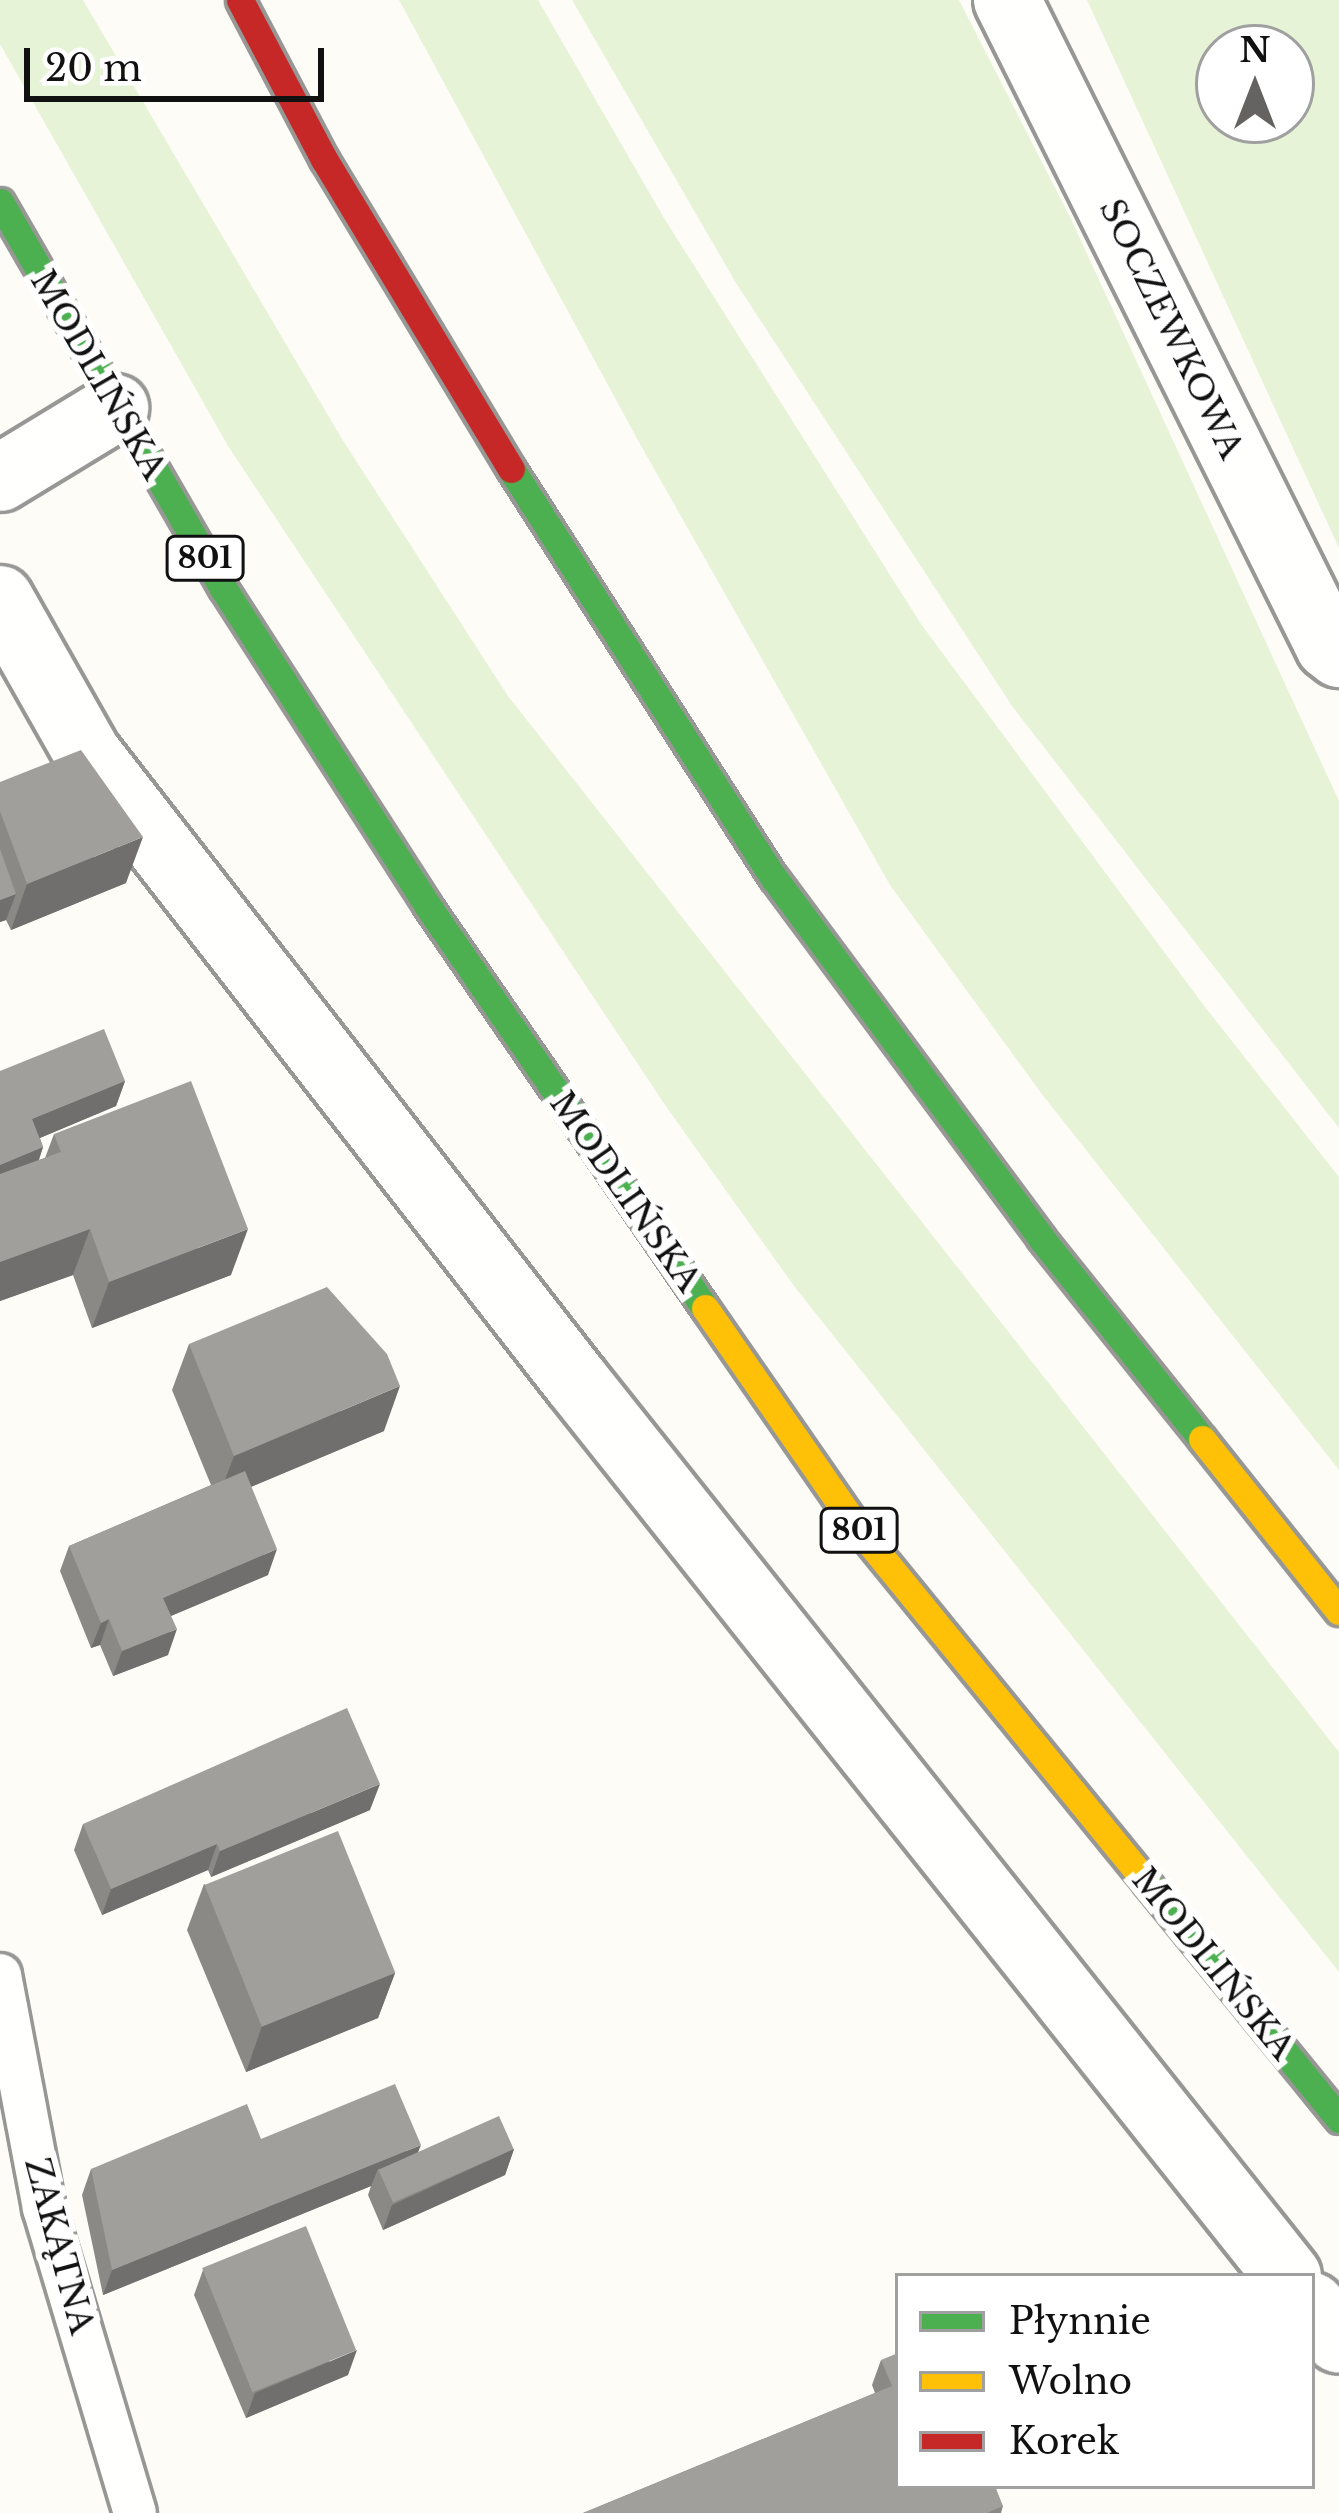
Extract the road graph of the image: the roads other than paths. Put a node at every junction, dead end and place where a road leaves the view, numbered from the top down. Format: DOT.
graph roads {
  1 [pos="240,0"];
  2 [pos="1007,0"];
  3 [pos="0,202"];
  4 [pos="115,408"];
  5 [pos="0,478"];
  6 [pos="0,599"];
  7 [pos="1339,654"];
  8 [pos="1339,1612"];
  9 [pos="0,1975"];
  10 [pos="1339,2119"];
  11 [pos="1286,2273"];
  12 [pos="1315,2310"];
  13 [pos="1339,2340"];
  14 [pos="135,2513"];
  1 -- 8 [label="main road"];
  2 -- 7 [label="street, SOCZEWKOWA"];
  3 -- 4 [label="main road, MODLIŃSKA / 801"];
  4 -- 5 [label="street"];
  4 -- 10 [label="main road, MODLIŃSKA / 801"];
  6 -- 11 [label="street"];
  9 -- 14 [label="lane, ZAKĄTNA"];
  12 -- 13 [label="street"];
}
